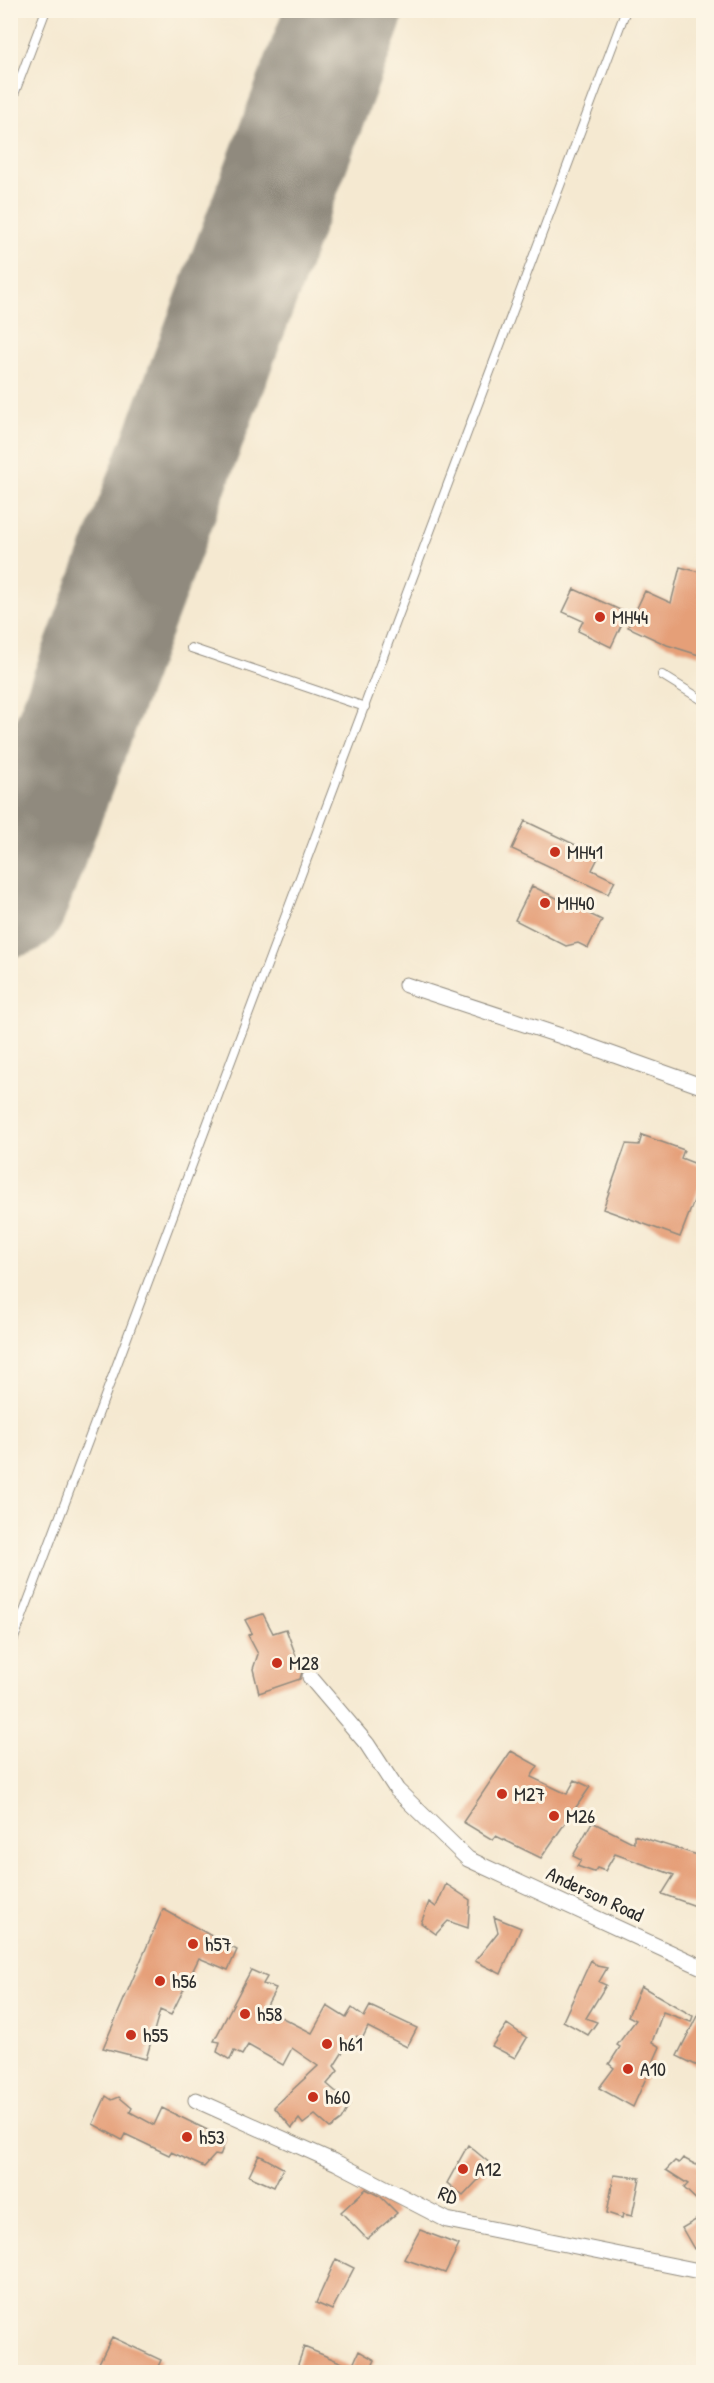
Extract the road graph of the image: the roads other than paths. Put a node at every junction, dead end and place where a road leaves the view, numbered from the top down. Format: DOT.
graph roads {
  1 [pos="46,10"];
  2 [pos="626,10"];
  3 [pos="10,105"];
  4 [pos="191,648"];
  5 [pos="662,675"];
  6 [pos="704,700"];
  7 [pos="365,707"];
  8 [pos="406,985"];
  9 [pos="704,1087"];
  10 [pos="10,1649"];
  11 [pos="310,1677"];
  12 [pos="704,1968"];
  13 [pos="196,2100"];
  14 [pos="704,2272"];
  1 -- 3 [label="lane"];
  2 -- 7 [label="lane"];
  4 -- 7 [label="lane"];
  5 -- 6 [label="lane"];
  7 -- 10 [label="lane"];
  8 -- 9 [label="street"];
  11 -- 12 [label="street, Anderson Road"];
  13 -- 14 [label="street, RD"];
}
